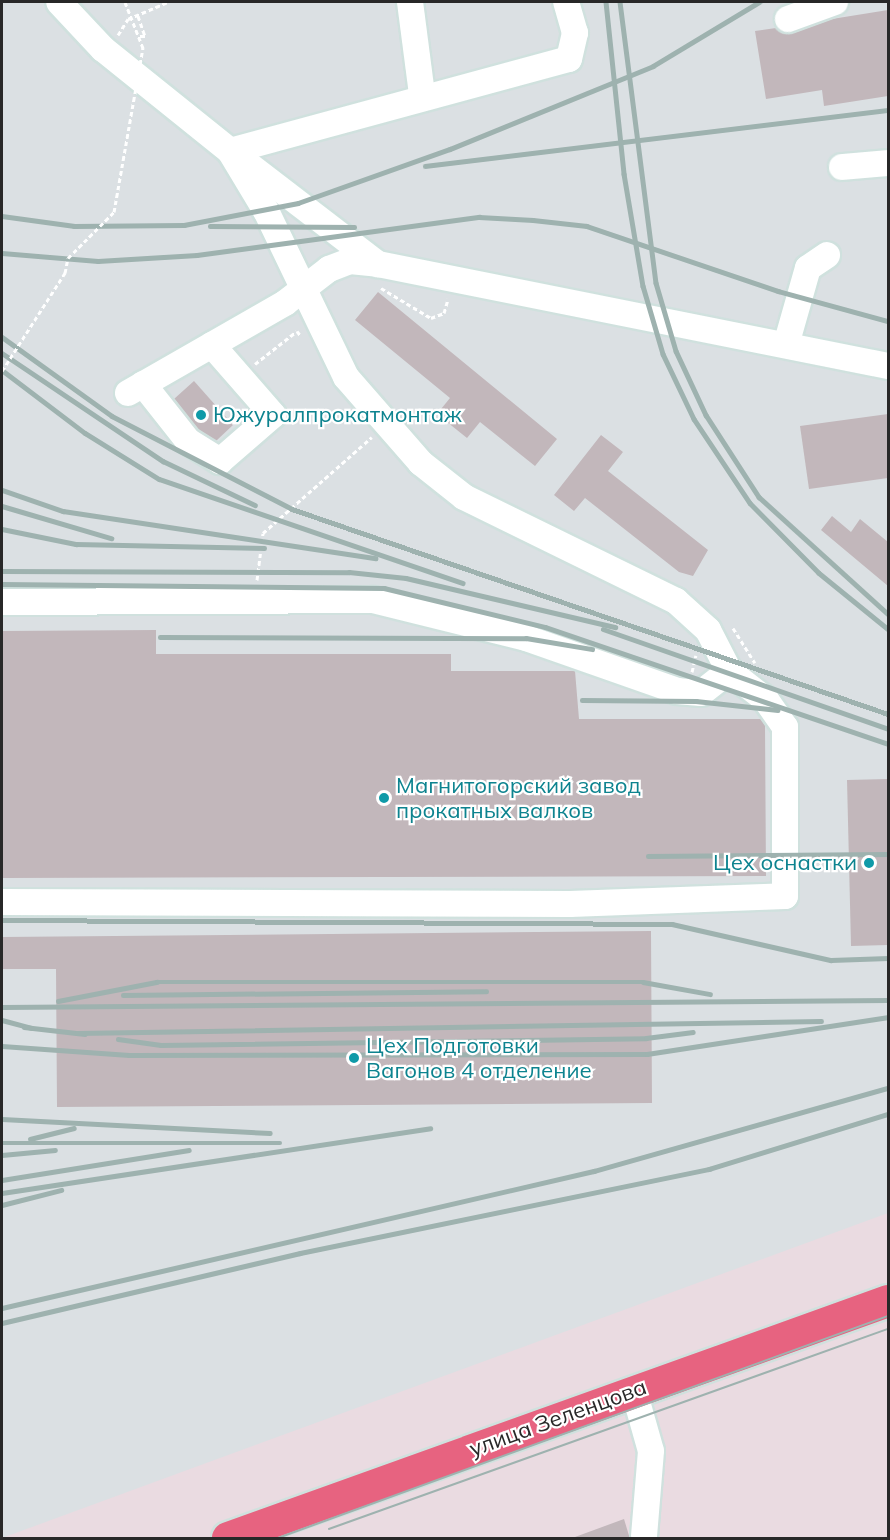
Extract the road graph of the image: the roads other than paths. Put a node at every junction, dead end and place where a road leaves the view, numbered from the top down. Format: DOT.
graph roads {
  1 [pos="59,2"];
  2 [pos="410,2"];
  3 [pos="566,2"];
  4 [pos="836,2"];
  5 [pos="788,19"];
  6 [pos="422,95"];
  7 [pos="230,151"];
  8 [pos="888,163"];
  9 [pos="842,167"];
  10 [pos="827,255"];
  11 [pos="376,273"];
  12 [pos="302,292"];
  13 [pos="212,345"];
  14 [pos="786,345"];
  15 [pos="888,366"];
  16 [pos="2,602"];
  17 [pos="729,671"];
  18 [pos="2,902"];
  19 [pos="888,1301"];
  20 [pos="634,1391"];
  21 [pos="272,1532"];
  22 [pos="644,1536"];
  23 [pos="228,1539"];
  1 -- 7 [label="lane"];
  2 -- 6 [label="lane"];
  3 -- 6 [label="lane"];
  4 -- 5 [label="lane"];
  6 -- 7 [label="lane"];
  7 -- 11 [label="lane"];
  7 -- 12 [label="lane"];
  8 -- 9 [label="lane"];
  10 -- 14 [label="lane"];
  11 -- 12 [label="lane"];
  11 -- 14 [label="lane"];
  12 -- 13 [label="lane"];
  12 -- 17 [label="lane"];
  13 -- 13 [label="lane"];
  14 -- 15 [label="lane"];
  16 -- 17 [label="lane"];
  17 -- 18 [label="lane"];
  19 -- 20 [label="main road, улица Зеленцова"];
  20 -- 21 [label="main road, улица Зеленцова"];
  20 -- 22 [label="lane"];
  21 -- 23 [label="main road, улица Зеленцова"];
}
